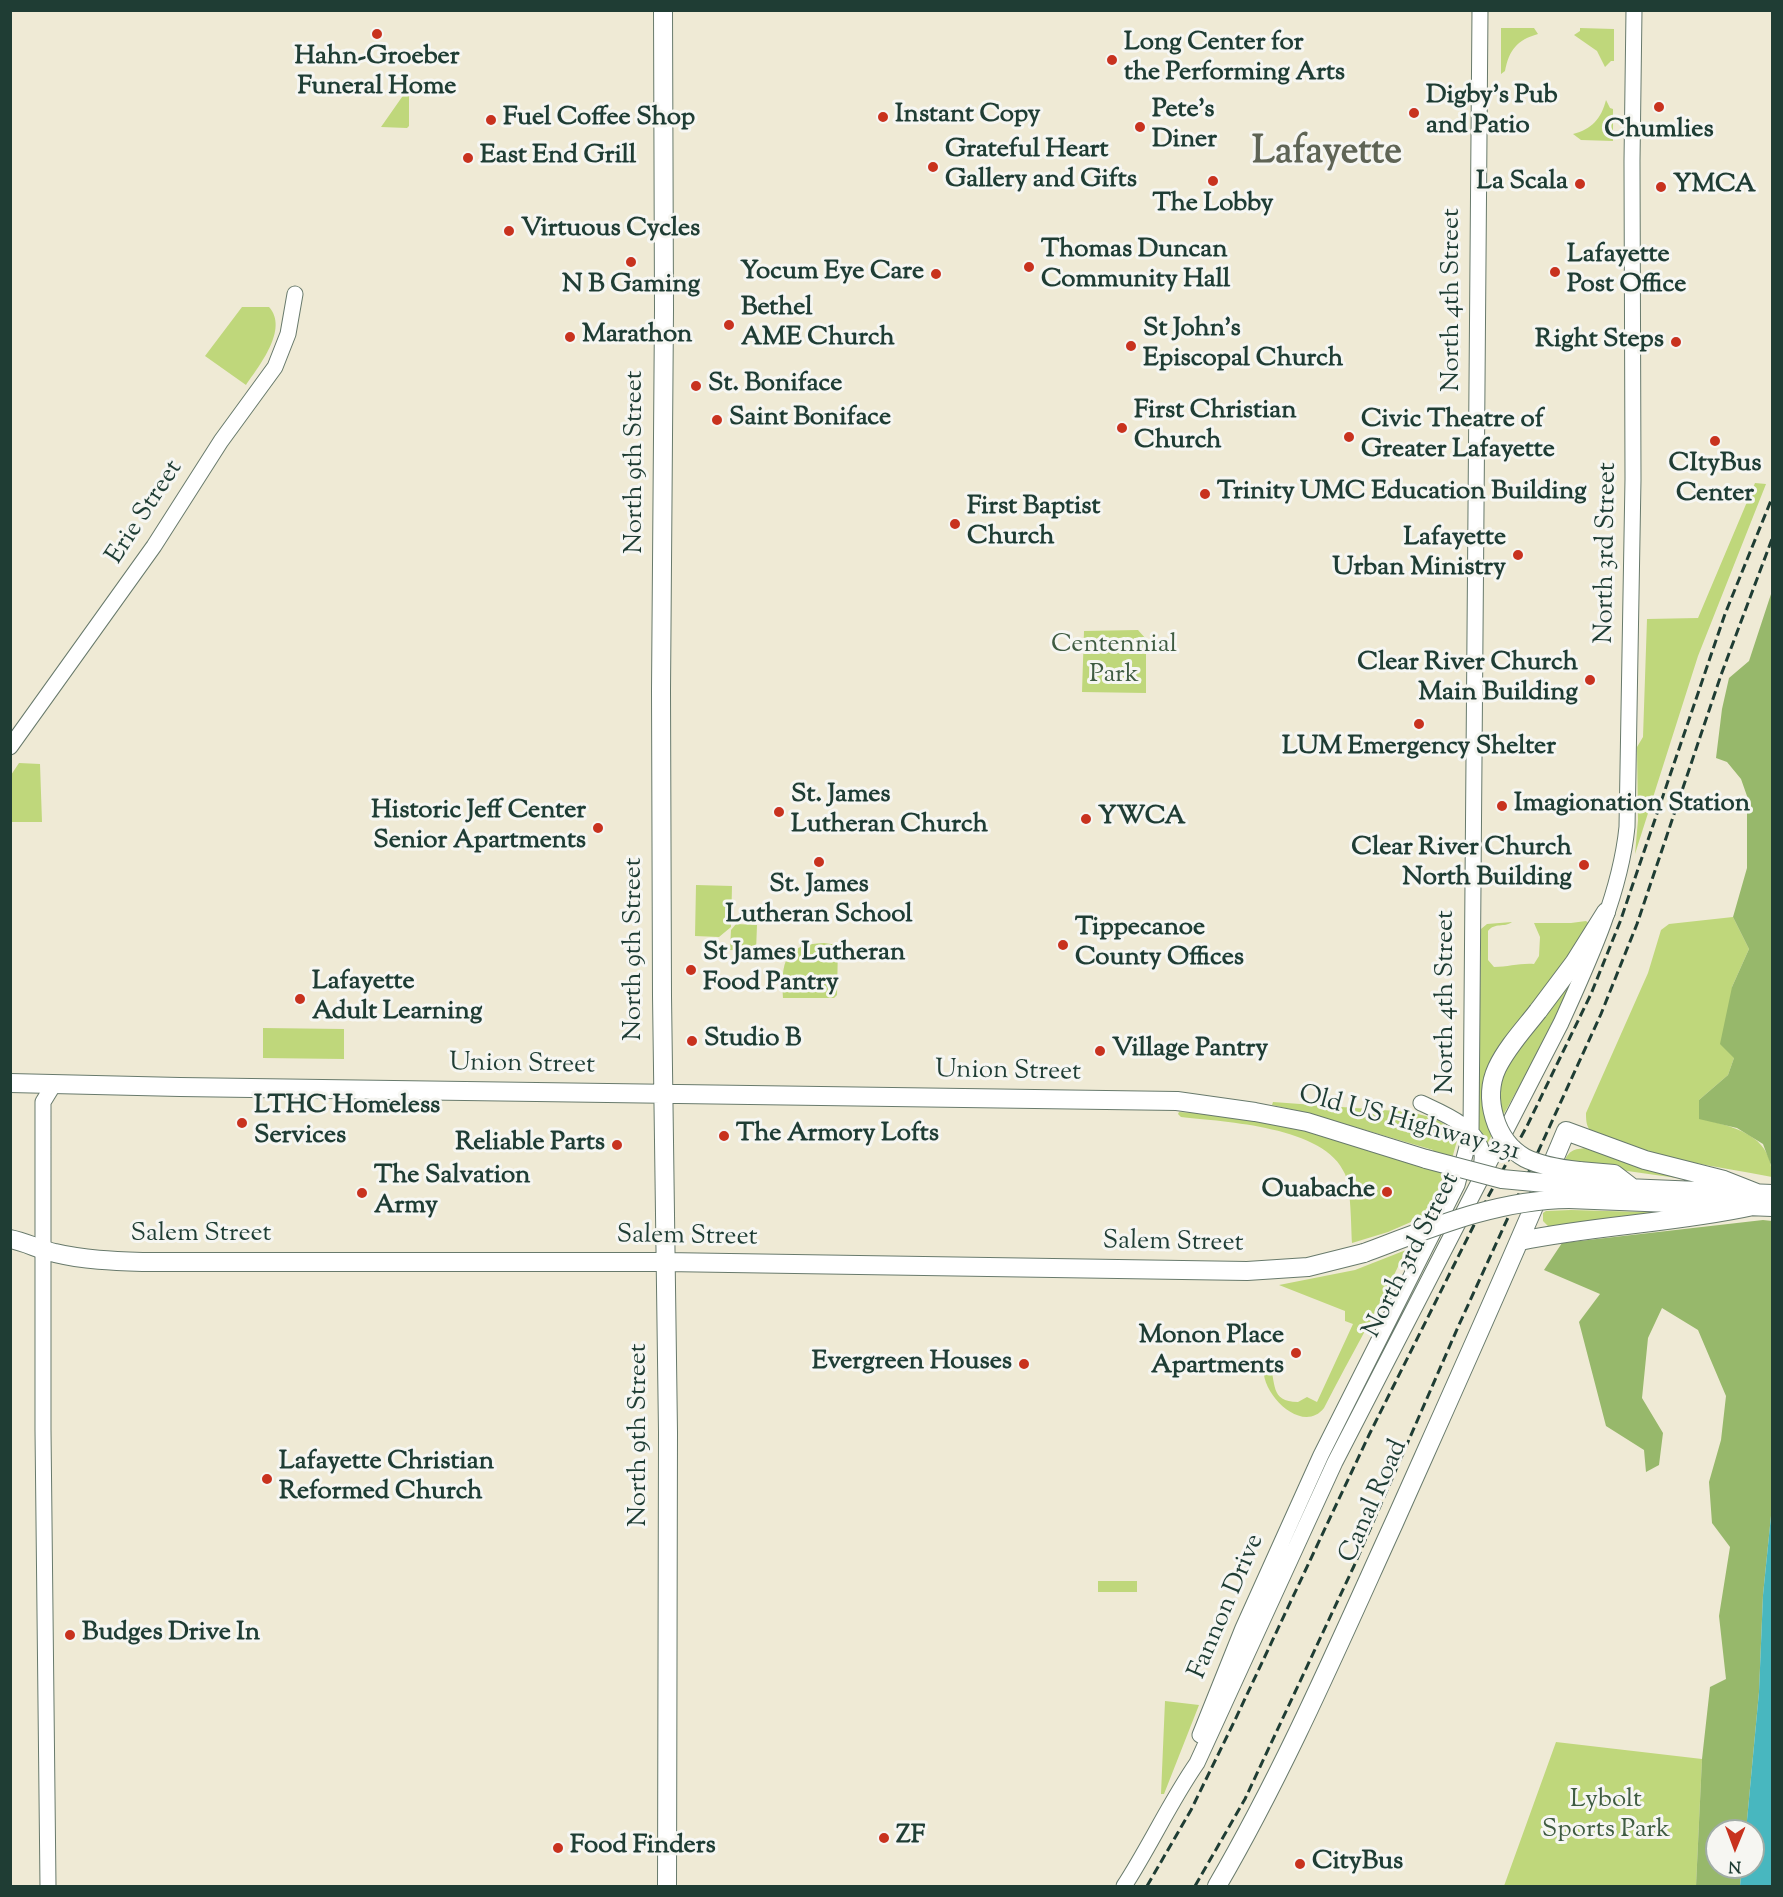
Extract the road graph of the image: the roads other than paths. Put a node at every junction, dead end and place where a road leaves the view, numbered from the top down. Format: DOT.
graph roads {
  1 [pos="663,10"];
  2 [pos="1480,10"];
  3 [pos="1634,10"];
  4 [pos="296,294"];
  5 [pos="10,747"];
  6 [pos="1606,912"];
  7 [pos="10,1083"];
  8 [pos="54,1084"];
  9 [pos="663,1093"];
  10 [pos="1177,1101"];
  11 [pos="1421,1103"];
  12 [pos="1471,1132"];
  13 [pos="1478,1182"];
  14 [pos="1575,1186"];
  15 [pos="1723,1197"];
  16 [pos="1761,1198"];
  17 [pos="1773,1207"];
  18 [pos="10,1239"];
  19 [pos="1520,1241"];
  20 [pos="43,1250"];
  21 [pos="665,1263"];
  22 [pos="1328,1458"];
  23 [pos="48,1887"];
  24 [pos="667,1887"];
  25 [pos="1124,1887"];
  26 [pos="1217,1887"];
  1 -- 9 [label="main road, North 9th Street"];
  2 -- 12 [label="street, North 4th Street"];
  3 -- 6 [label="street, North 3rd Street"];
  4 -- 5 [label="street, Erie Street"];
  6 -- 13 [label="street, North 3rd Street"];
  6 -- 14 [label="main road, bridge"];
  7 -- 8 [label="main road, Union Street"];
  8 -- 9 [label="main road, Union Street"];
  8 -- 20 [label="street"];
  9 -- 10 [label="main road, Union Street"];
  9 -- 21 [label="main road, North 9th Street"];
  10 -- 14 [label="main road, Old US Highway 231, bridge"];
  11 -- 12 [label="street"];
  12 -- 13 [label="street"];
  12 -- 22 [label="street, North 4th Street"];
  13 -- 22 [label="street, North 3rd Street"];
  14 -- 15 [label="main road"];
  14 -- 15 [label="main road"];
  14 -- 21 [label="main road, Salem Street, bridge"];
  15 -- 16 [label="main road"];
  15 -- 16 [label="main road"];
  15 -- 19 [label="main road"];
  15 -- 19 [label="main road, Canal Road"];
  16 -- 17 [label="main road"];
  18 -- 20 [label="main road, Salem Street"];
  19 -- 26 [label="main road, Canal Road"];
  20 -- 21 [label="main road, Salem Street"];
  20 -- 23 [label="street"];
  21 -- 24 [label="main road, North 9th Street"];
  22 -- 25 [label="street, Fannon Drive"];
}
